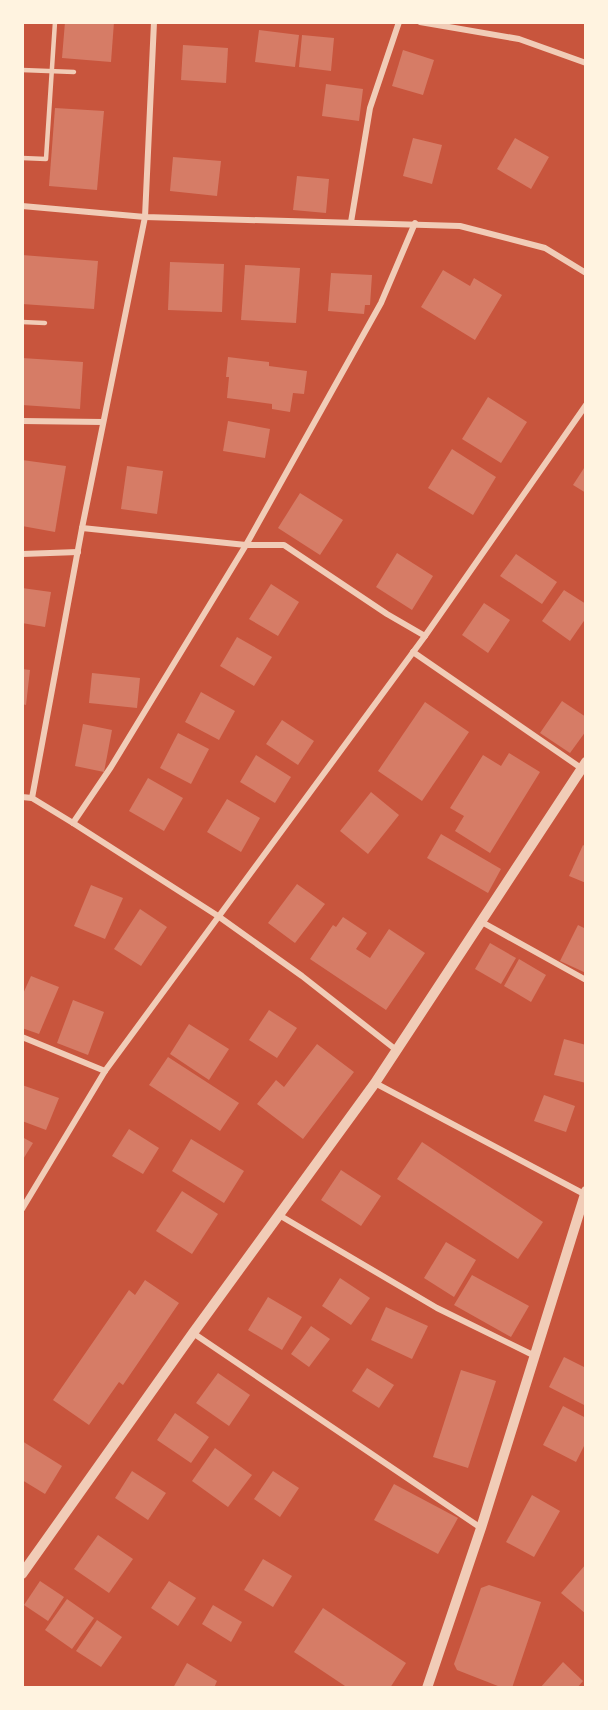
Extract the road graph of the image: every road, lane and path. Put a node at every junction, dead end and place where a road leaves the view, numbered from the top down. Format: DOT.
graph roads {
  1 [pos="55,22"];
  2 [pos="154,22"];
  3 [pos="399,22"];
  4 [pos="420,22"];
  5 [pos="585,63"];
  6 [pos="22,70"];
  7 [pos="51,71"];
  8 [pos="74,72"];
  9 [pos="22,158"];
  10 [pos="22,206"];
  11 [pos="145,217"];
  12 [pos="351,222"];
  13 [pos="415,224"];
  14 [pos="584,270"];
  15 [pos="22,322"];
  16 [pos="45,323"];
  17 [pos="585,405"];
  18 [pos="22,422"];
  19 [pos="103,422"];
  20 [pos="82,528"];
  21 [pos="246,545"];
  22 [pos="78,552"];
  23 [pos="22,554"];
  24 [pos="425,636"];
  25 [pos="413,652"];
  26 [pos="583,765"];
  27 [pos="22,796"];
  28 [pos="32,798"];
  29 [pos="73,823"];
  30 [pos="218,916"];
  31 [pos="480,921"];
  32 [pos="585,980"];
  33 [pos="22,1037"];
  34 [pos="395,1049"];
  35 [pos="105,1071"];
  36 [pos="375,1083"];
  37 [pos="585,1193"];
  38 [pos="22,1209"];
  39 [pos="279,1215"];
  40 [pos="193,1332"];
  41 [pos="535,1356"];
  42 [pos="481,1528"];
  43 [pos="22,1574"];
  44 [pos="427,1688"];
  1 -- 7 [label="lane"];
  2 -- 11 [label="street"];
  3 -- 12 [label="street"];
  4 -- 5 [label="street"];
  6 -- 7 [label="lane"];
  7 -- 8 [label="lane"];
  7 -- 9 [label="lane"];
  10 -- 11 [label="street"];
  11 -- 12 [label="street"];
  11 -- 19 [label="street"];
  12 -- 13 [label="street"];
  13 -- 14 [label="street"];
  13 -- 21 [label="street"];
  15 -- 16 [label="lane"];
  17 -- 24 [label="street"];
  18 -- 19 [label="street"];
  19 -- 20 [label="street"];
  20 -- 21 [label="street"];
  20 -- 22 [label="street"];
  21 -- 24 [label="street"];
  21 -- 29 [label="street"];
  22 -- 23 [label="street"];
  22 -- 28 [label="street"];
  24 -- 25 [label="street"];
  25 -- 26 [label="street"];
  25 -- 30 [label="street"];
  26 -- 31 [label="street"];
  27 -- 28 [label="street"];
  28 -- 29 [label="street"];
  29 -- 30 [label="street"];
  30 -- 34 [label="street"];
  30 -- 35 [label="street"];
  31 -- 32 [label="street"];
  31 -- 34 [label="street"];
  33 -- 35 [label="street"];
  34 -- 36 [label="street"];
  35 -- 38 [label="street"];
  36 -- 37 [label="street"];
  36 -- 39 [label="street"];
  37 -- 41 [label="street"];
  39 -- 40 [label="street"];
  39 -- 41 [label="street"];
  40 -- 42 [label="street"];
  40 -- 43 [label="street"];
  41 -- 42 [label="street"];
  42 -- 44 [label="street"];
}
